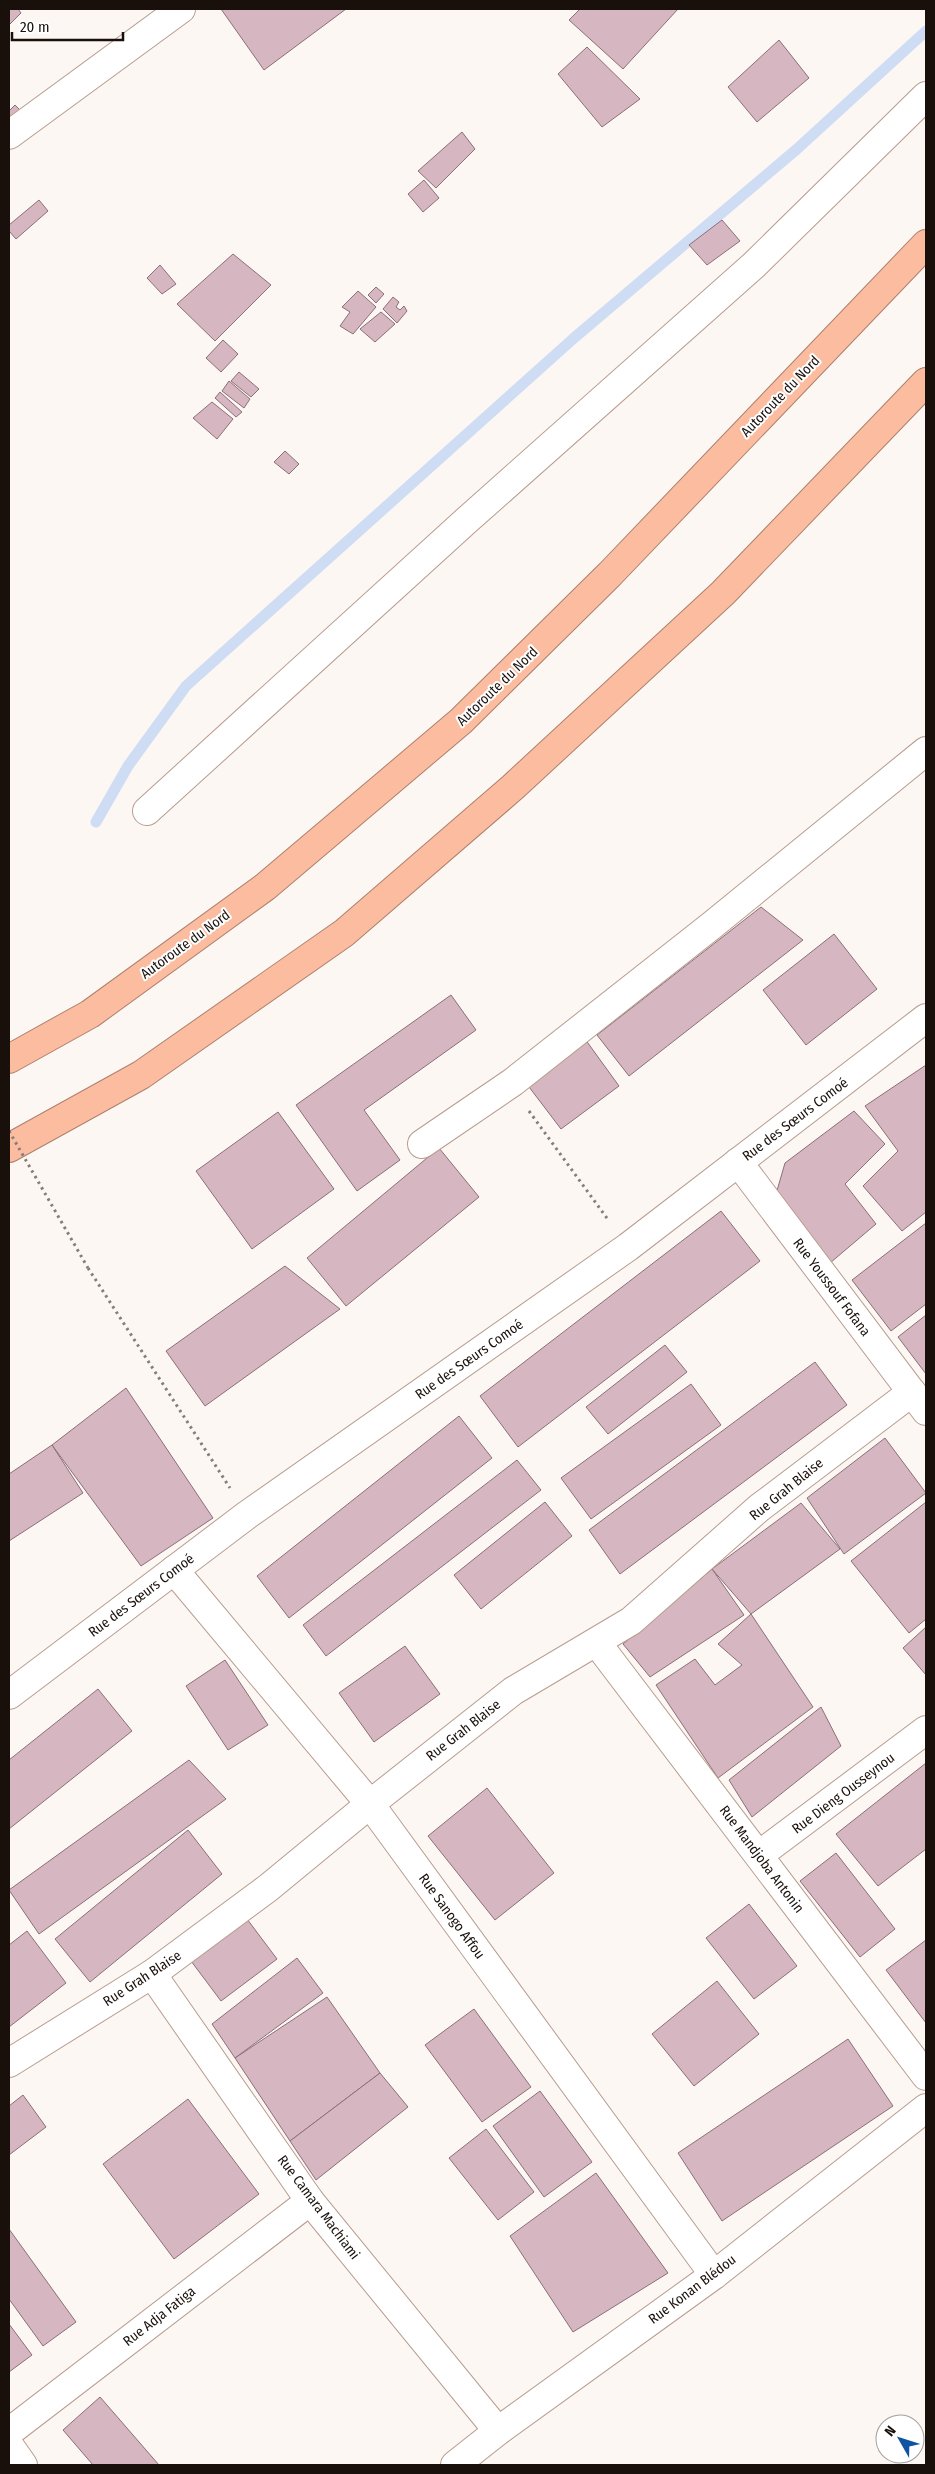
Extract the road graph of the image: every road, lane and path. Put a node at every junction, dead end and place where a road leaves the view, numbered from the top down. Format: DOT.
graph roads {
  1 [pos="181,9"];
  2 [pos="926,96"];
  3 [pos="9,135"];
  4 [pos="926,244"];
  5 [pos="926,382"];
  6 [pos="926,752"];
  7 [pos="147,812"];
  8 [pos="926,1018"];
  9 [pos="9,1059"];
  10 [pos="513,1082"];
  11 [pos="9,1131"];
  12 [pos="422,1144"];
  13 [pos="9,1148"];
  14 [pos="738,1162"];
  15 [pos="628,1247"];
  16 [pos="919,1402"];
  17 [pos="247,1515"];
  18 [pos="174,1570"];
  19 [pos="597,1642"];
  20 [pos="9,1695"];
  21 [pos="926,1730"];
  22 [pos="370,1804"];
  23 [pos="759,1856"];
  24 [pos="152,1974"];
  25 [pos="9,2063"];
  26 [pos="926,2076"];
  27 [pos="926,2108"];
  28 [pos="310,2200"];
  29 [pos="714,2275"];
  30 [pos="498,2431"];
  31 [pos="9,2432"];
  32 [pos="9,2445"];
  33 [pos="23,2465"];
  34 [pos="455,2465"];
  1 -- 3 [label="street"];
  2 -- 7 [label="street"];
  4 -- 9 [label="highway, Autoroute du Nord"];
  5 -- 13 [label="highway"];
  6 -- 10 [label="street"];
  8 -- 14 [label="street, Rue des Sœurs Comoé"];
  10 -- 12 [label="street"];
  10 -- 15 [label="path"];
  11 -- 17 [label="path, bridge"];
  14 -- 15 [label="street, Rue des Sœurs Comoé"];
  14 -- 16 [label="street, Rue Youssouf Fofana"];
  15 -- 17 [label="street, Rue des Sœurs Comoé"];
  16 -- 19 [label="street, Rue Grah Blaise"];
  17 -- 18 [label="street, Rue des Sœurs Comoé"];
  18 -- 20 [label="street, Rue des Sœurs Comoé"];
  18 -- 22 [label="street, Rue Sanogo Affou"];
  19 -- 22 [label="street, Rue Grah Blaise"];
  19 -- 23 [label="street, Rue Mandjoba Antonin"];
  21 -- 23 [label="street, Rue Dieng Ousseynou"];
  22 -- 24 [label="street, Rue Grah Blaise"];
  22 -- 29 [label="street, Rue Sanogo Affou"];
  23 -- 26 [label="street, Rue Mandjoba Antonin"];
  24 -- 25 [label="street, Rue Grah Blaise"];
  24 -- 28 [label="street, Rue Camara Machiami"];
  27 -- 29 [label="street, Rue Konan Blédou"];
  28 -- 30 [label="street, Rue Camara Machiami"];
  28 -- 31 [label="street, Rue Adja Fatiga"];
  29 -- 30 [label="street, Rue Konan Blédou"];
  30 -- 34 [label="street, Rue Konan Blédou"];
  32 -- 33 [label="street"];
}
